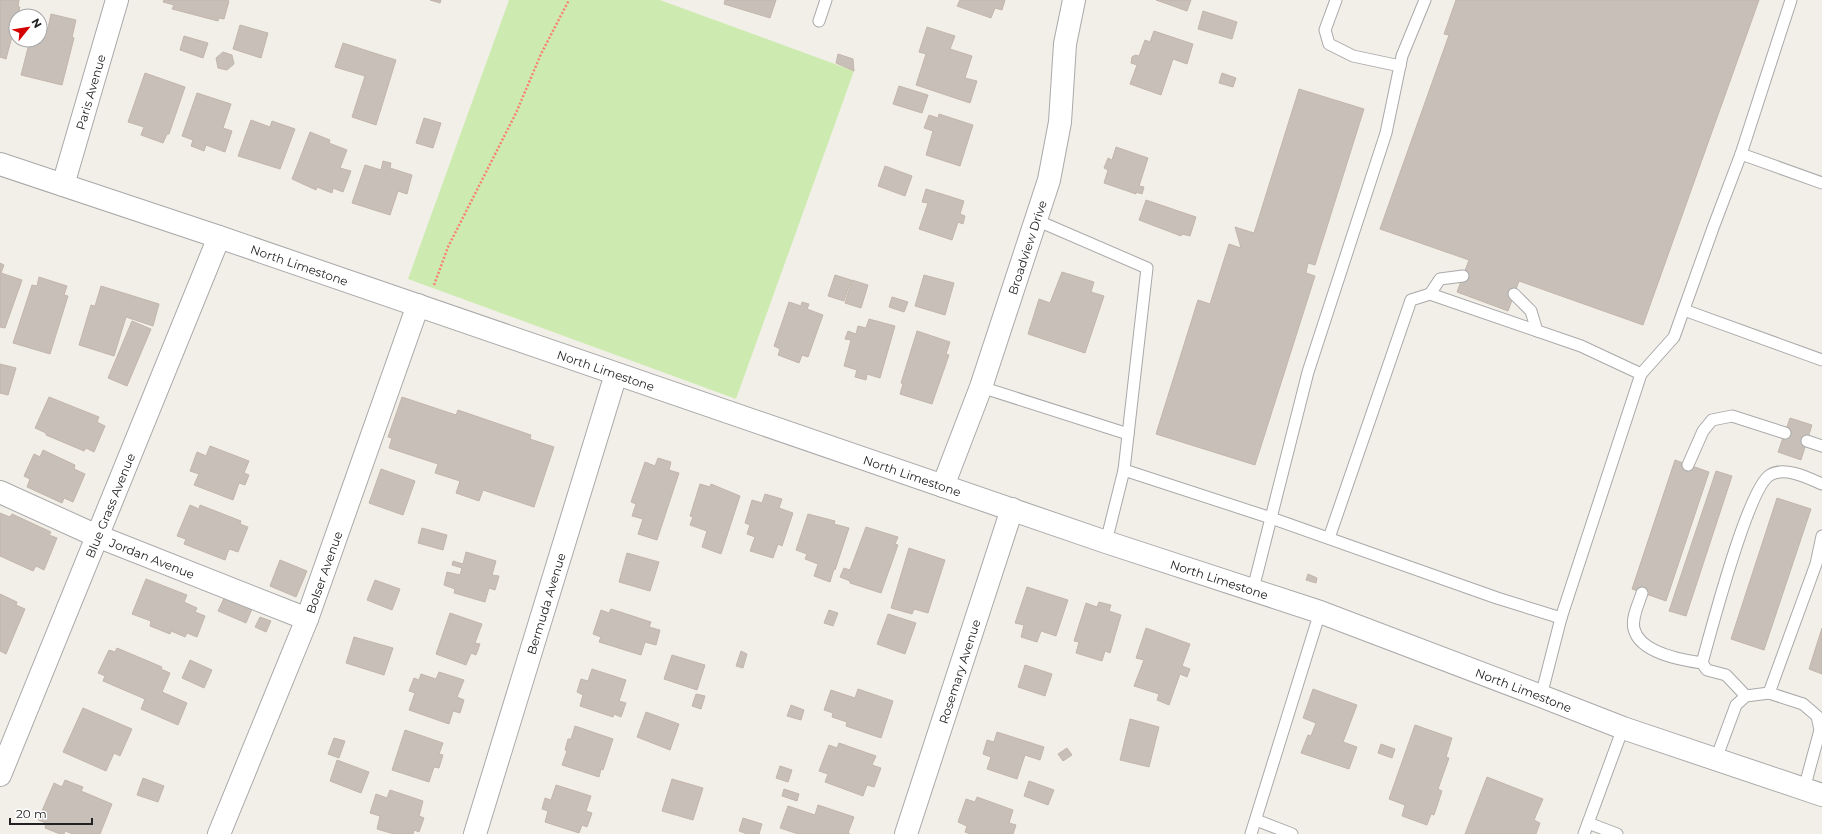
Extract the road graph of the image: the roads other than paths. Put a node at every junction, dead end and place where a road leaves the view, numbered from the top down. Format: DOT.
graph roads {
  1 [pos="117,0"];
  2 [pos="826,0"];
  3 [pos="1074,0"];
  4 [pos="1336,0"];
  5 [pos="1425,0"];
  6 [pos="1791,0"];
  7 [pos="819,21"];
  8 [pos="1400,66"];
  9 [pos="1741,154"];
  10 [pos="0,164"];
  11 [pos="1822,183"];
  12 [pos="64,185"];
  13 [pos="1036,220"];
  14 [pos="219,236"];
  15 [pos="1463,276"];
  16 [pos="1430,294"];
  17 [pos="1514,294"];
  18 [pos="423,307"];
  19 [pos="1684,310"];
  20 [pos="1536,330"];
  21 [pos="1822,360"];
  22 [pos="616,374"];
  23 [pos="1641,374"];
  24 [pos="981,387"];
  25 [pos="1785,433"];
  26 [pos="1128,434"];
  27 [pos="1807,441"];
  28 [pos="1822,446"];
  29 [pos="1688,465"];
  30 [pos="1124,470"];
  31 [pos="1822,484"];
  32 [pos="943,486"];
  33 [pos="0,492"];
  34 [pos="1012,509"];
  35 [pos="1271,518"];
  36 [pos="97,536"];
  37 [pos="1822,536"];
  38 [pos="1329,538"];
  39 [pos="1106,542"];
  40 [pos="1252,589"];
  41 [pos="1642,593"];
  42 [pos="1320,612"];
  43 [pos="1561,618"];
  44 [pos="307,619"];
  45 [pos="1702,663"];
  46 [pos="1769,693"];
  47 [pos="1541,696"];
  48 [pos="1746,696"];
  49 [pos="1820,714"];
  50 [pos="1623,728"];
  51 [pos="1716,759"];
  52 [pos="0,775"];
  53 [pos="1813,792"];
  54 [pos="1256,820"];
  55 [pos="1588,823"];
  56 [pos="219,834"];
  57 [pos="475,834"];
  58 [pos="906,834"];
  59 [pos="1251,834"];
  60 [pos="1292,834"];
  61 [pos="1584,834"];
  62 [pos="1617,834"];
  1 -- 12 [label="street, Paris Avenue"];
  2 -- 7 [label="lane"];
  3 -- 13 [label="street, Broadview Drive"];
  4 -- 8 [label="lane"];
  5 -- 8 [label="lane"];
  6 -- 9 [label="lane"];
  8 -- 35 [label="lane"];
  9 -- 11 [label="lane"];
  9 -- 19 [label="lane"];
  10 -- 12 [label="street, North Limestone"];
  12 -- 14 [label="street, North Limestone"];
  13 -- 24 [label="street, Broadview Drive"];
  13 -- 26 [label="lane"];
  14 -- 18 [label="street, North Limestone"];
  14 -- 36 [label="street, Blue Grass Avenue"];
  15 -- 16 [label="lane"];
  16 -- 20 [label="lane"];
  16 -- 38 [label="lane"];
  17 -- 20 [label="lane"];
  18 -- 22 [label="street, North Limestone"];
  18 -- 44 [label="street, Bolser Avenue"];
  19 -- 21 [label="lane"];
  19 -- 23 [label="lane"];
  20 -- 23 [label="lane"];
  22 -- 32 [label="street, North Limestone"];
  22 -- 57 [label="street, Bermuda Avenue"];
  23 -- 43 [label="lane"];
  24 -- 26 [label="lane"];
  24 -- 32 [label="street, Broadview Drive"];
  25 -- 29 [label="lane"];
  26 -- 30 [label="lane"];
  27 -- 28 [label="lane"];
  30 -- 35 [label="lane"];
  30 -- 39 [label="lane"];
  31 -- 45 [label="lane"];
  32 -- 34 [label="street, North Limestone"];
  33 -- 36 [label="street, Jordan Avenue"];
  34 -- 39 [label="street, North Limestone"];
  34 -- 58 [label="street, Rosemary Avenue"];
  35 -- 38 [label="lane"];
  35 -- 40 [label="lane"];
  36 -- 44 [label="street, Jordan Avenue"];
  36 -- 52 [label="street, Blue Grass Avenue"];
  37 -- 46 [label="lane"];
  38 -- 43 [label="lane"];
  39 -- 40 [label="street, North Limestone"];
  40 -- 42 [label="street, North Limestone"];
  41 -- 45 [label="lane"];
  42 -- 47 [label="street, North Limestone"];
  42 -- 54 [label="lane"];
  43 -- 47 [label="lane"];
  44 -- 56 [label="street, Bolser Avenue"];
  45 -- 48 [label="lane"];
  46 -- 48 [label="lane"];
  46 -- 49 [label="lane"];
  47 -- 50 [label="street, North Limestone"];
  48 -- 51 [label="lane"];
  49 -- 53 [label="lane"];
  50 -- 51 [label="street, North Limestone"];
  50 -- 55 [label="lane"];
  51 -- 53 [label="street, North Limestone"];
  54 -- 59 [label="lane"];
  54 -- 60 [label="lane"];
  55 -- 61 [label="lane"];
  55 -- 62 [label="lane"];
}
